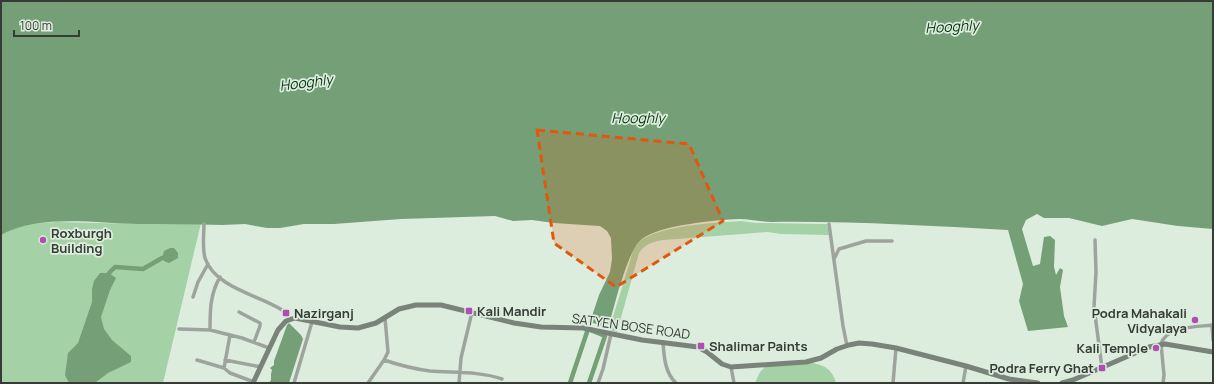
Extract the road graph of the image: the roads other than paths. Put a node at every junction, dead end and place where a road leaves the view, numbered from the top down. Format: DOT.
graph roads {
  1 [pos="204,224"];
  2 [pos="830,224"];
  3 [pos="1095,240"];
  4 [pos="892,241"];
  5 [pos="834,260"];
  6 [pos="208,264"];
  7 [pos="220,278"];
  8 [pos="193,297"];
  9 [pos="239,312"];
  10 [pos="472,312"];
  11 [pos="385,318"];
  12 [pos="290,319"];
  13 [pos="312,322"];
  14 [pos="1212,325"];
  15 [pos="179,329"];
  16 [pos="210,330"];
  17 [pos="230,334"];
  18 [pos="609,334"];
  19 [pos="1213,340"];
  20 [pos="254,342"];
  21 [pos="663,342"];
  22 [pos="1161,344"];
  23 [pos="846,346"];
  24 [pos="270,348"];
  25 [pos="896,348"];
  26 [pos="1213,352"];
  27 [pos="197,360"];
  28 [pos="225,360"];
  29 [pos="384,360"];
  30 [pos="966,366"];
  31 [pos="261,367"];
  32 [pos="731,367"];
  33 [pos="224,368"];
  34 [pos="1102,368"];
  35 [pos="459,372"];
  36 [pos="502,379"];
  37 [pos="1009,381"];
  38 [pos="254,382"];
  39 [pos="294,383"];
  40 [pos="368,383"];
  41 [pos="459,383"];
  42 [pos="598,383"];
  43 [pos="676,383"];
  44 [pos="734,383"];
  45 [pos="893,383"];
  46 [pos="963,383"];
  47 [pos="1038,383"];
  48 [pos="1062,383"];
  49 [pos="1163,383"];
  1 -- 6 [label="street"];
  2 -- 5 [label="street"];
  3 -- 34 [label="street"];
  4 -- 5 [label="street"];
  5 -- 23 [label="street"];
  6 -- 7 [label="street"];
  6 -- 8 [label="street"];
  7 -- 12 [label="street"];
  7 -- 16 [label="street"];
  9 -- 20 [label="street"];
  10 -- 11 [label="main road, SATYEN BOSE ROAD"];
  10 -- 18 [label="main road, SATYEN BOSE ROAD"];
  10 -- 35 [label="street"];
  11 -- 13 [label="main road, SATYEN BOSE ROAD"];
  11 -- 29 [label="street"];
  12 -- 13 [label="main road, SATYEN BOSE ROAD"];
  12 -- 24 [label="main road"];
  13 -- 39 [label="street"];
  14 -- 19 [label="street"];
  14 -- 22 [label="street"];
  15 -- 16 [label="street"];
  16 -- 17 [label="street"];
  17 -- 20 [label="street"];
  17 -- 28 [label="street"];
  18 -- 21 [label="main road, SATYEN BOSE ROAD"];
  18 -- 42 [label="street"];
  20 -- 24 [label="street"];
  21 -- 32 [label="main road, SATYEN BOSE ROAD"];
  21 -- 43 [label="street"];
  22 -- 26 [label="main road"];
  22 -- 34 [label="main road"];
  22 -- 49 [label="street"];
  23 -- 25 [label="main road"];
  23 -- 32 [label="main road"];
  24 -- 31 [label="main road"];
  25 -- 30 [label="main road"];
  25 -- 45 [label="street"];
  27 -- 33 [label="street"];
  28 -- 31 [label="street"];
  28 -- 33 [label="street"];
  29 -- 35 [label="street"];
  29 -- 40 [label="street"];
  30 -- 37 [label="main road"];
  30 -- 46 [label="street"];
  31 -- 38 [label="main road"];
  32 -- 44 [label="street"];
  33 -- 38 [label="street"];
  34 -- 48 [label="main road"];
  35 -- 36 [label="street"];
  35 -- 41 [label="street"];
  37 -- 47 [label="main road"];
}
